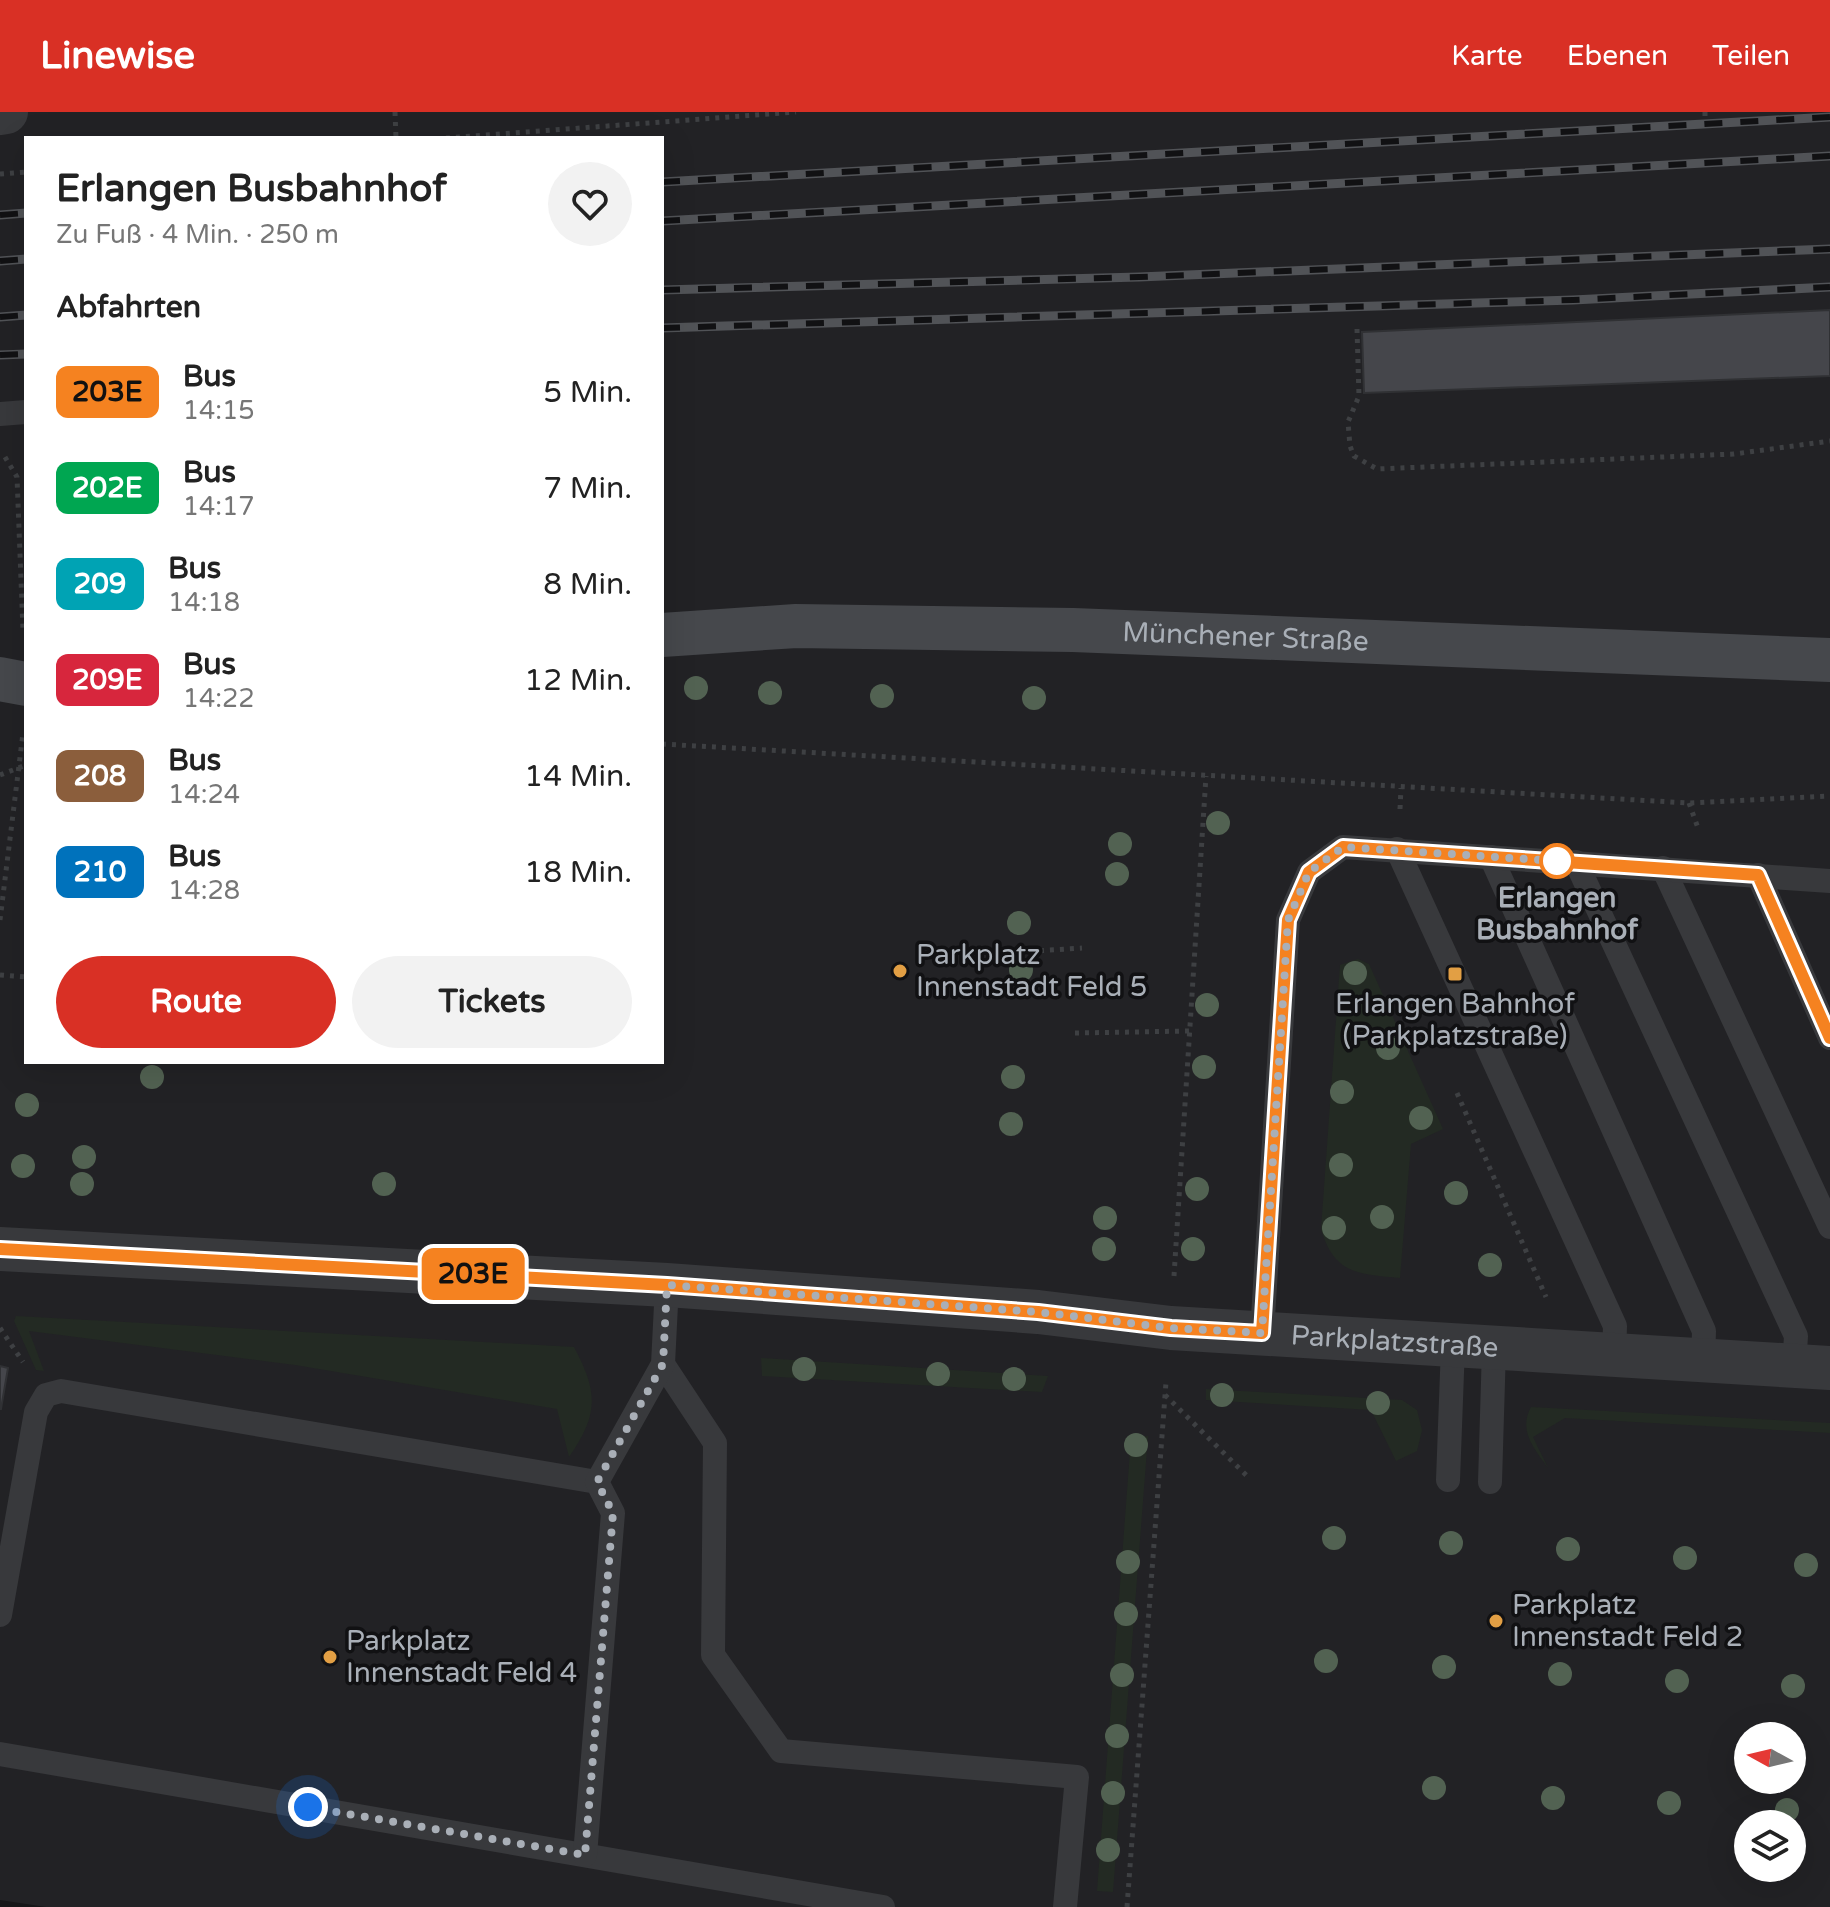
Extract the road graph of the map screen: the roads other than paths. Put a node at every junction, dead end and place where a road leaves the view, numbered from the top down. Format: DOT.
graph roads {
  1 [pos="6,112"];
  2 [pos="0,113"];
  3 [pos="24,412"];
  4 [pos="0,414"];
  5 [pos="664,635"];
  6 [pos="1830,660"];
  7 [pos="0,679"];
  8 [pos="24,684"];
  9 [pos="1397,849"];
  10 [pos="1491,857"];
  11 [pos="1576,862"];
  12 [pos="1663,868"];
  13 [pos="1758,875"];
  14 [pos="1830,881"];
  15 [pos="1830,1038"];
  16 [pos="1830,1227"];
  17 [pos="0,1249"];
  18 [pos="667,1285"];
  19 [pos="1262,1333"];
  20 [pos="1474,1347"];
  21 [pos="1614,1356"];
  22 [pos="1703,1362"];
  23 [pos="663,1364"];
  24 [pos="1812,1367"];
  25 [pos="1448,1480"];
  26 [pos="597,1482"];
  27 [pos="1490,1482"];
  28 [pos="0,1615"];
  29 [pos="0,1754"];
  30 [pos="585,1855"];
  31 [pos="883,1907"];
  32 [pos="1065,1907"];
  1 -- 2 [label="street"];
  3 -- 4 [label="lane"];
  5 -- 6 [label="main road, Münchener Straße"];
  7 -- 8 [label="main road"];
  9 -- 10 [label="lane"];
  9 -- 19 [label="lane"];
  9 -- 21 [label="lane"];
  10 -- 11 [label="lane"];
  10 -- 22 [label="lane"];
  11 -- 12 [label="lane"];
  11 -- 24 [label="lane"];
  12 -- 13 [label="lane"];
  12 -- 16 [label="lane"];
  13 -- 14 [label="lane"];
  13 -- 15 [label="lane"];
  17 -- 18 [label="street, Parkplatzstraße"];
  18 -- 19 [label="street, Parkplatzstraße"];
  18 -- 23 [label="lane"];
  19 -- 20 [label="street, Parkplatzstraße"];
  20 -- 21 [label="street, Parkplatzstraße"];
  20 -- 25 [label="lane"];
  20 -- 27 [label="lane"];
  21 -- 22 [label="street, Parkplatzstraße"];
  22 -- 24 [label="street, Parkplatzstraße"];
  23 -- 26 [label="lane"];
  23 -- 32 [label="lane"];
  26 -- 28 [label="lane"];
  26 -- 30 [label="lane"];
  29 -- 30 [label="lane"];
  30 -- 31 [label="lane"];
}
